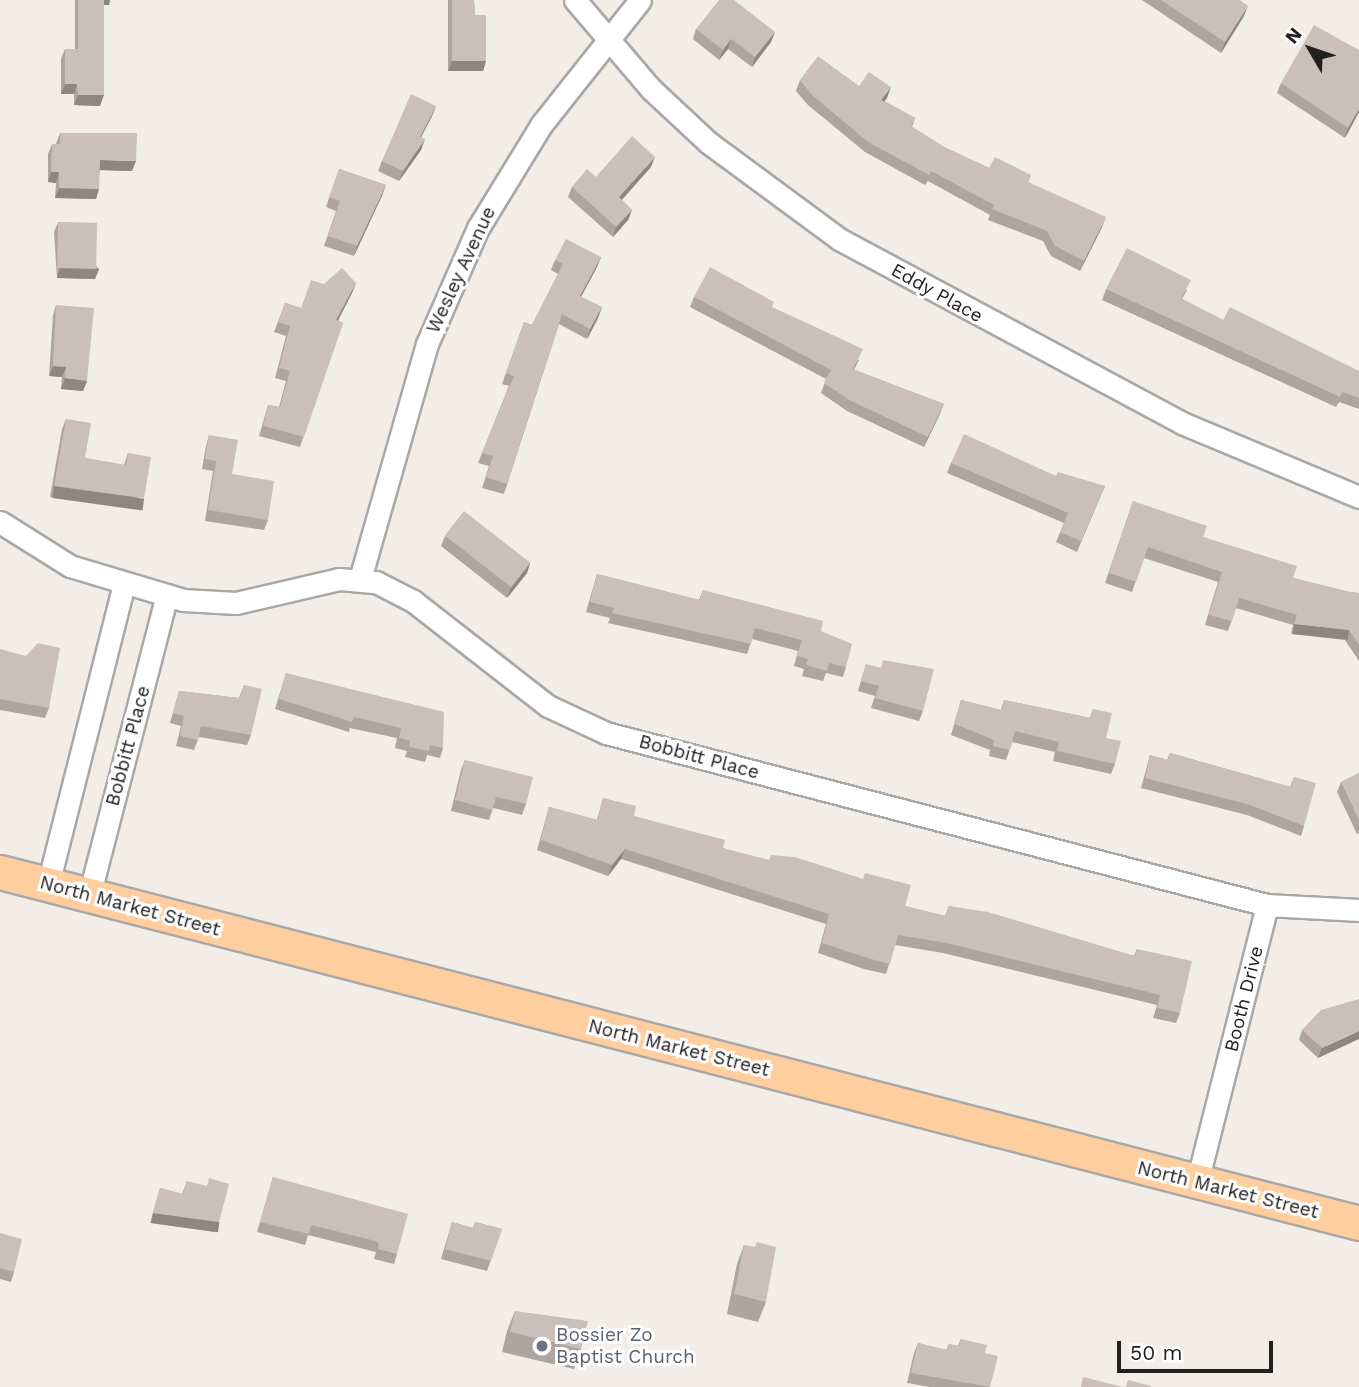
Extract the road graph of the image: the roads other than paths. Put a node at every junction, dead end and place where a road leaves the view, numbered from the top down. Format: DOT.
graph roads {
  1 [pos="575,0"];
  2 [pos="640,0"];
  3 [pos="607,40"];
  4 [pos="1359,497"];
  5 [pos="0,522"];
  6 [pos="360,579"];
  7 [pos="124,583"];
  8 [pos="167,595"];
  9 [pos="0,872"];
  10 [pos="48,884"];
  11 [pos="89,896"];
  12 [pos="1267,905"];
  13 [pos="1359,910"];
  14 [pos="1197,1182"];
  15 [pos="1359,1223"];
  1 -- 3 [label="street, Eddy Place"];
  2 -- 3 [label="street, Wesley Avenue"];
  3 -- 4 [label="street, Eddy Place"];
  3 -- 6 [label="street, Wesley Avenue"];
  5 -- 7 [label="street"];
  6 -- 8 [label="street"];
  6 -- 12 [label="street, Bobbitt Place"];
  7 -- 8 [label="street"];
  7 -- 10 [label="street"];
  8 -- 11 [label="street, Bobbitt Place"];
  9 -- 10 [label="main road, North Market Street"];
  10 -- 11 [label="main road, North Market Street"];
  11 -- 14 [label="main road, North Market Street"];
  12 -- 13 [label="street"];
  12 -- 14 [label="street, Booth Drive"];
  14 -- 15 [label="main road, North Market Street"];
}
